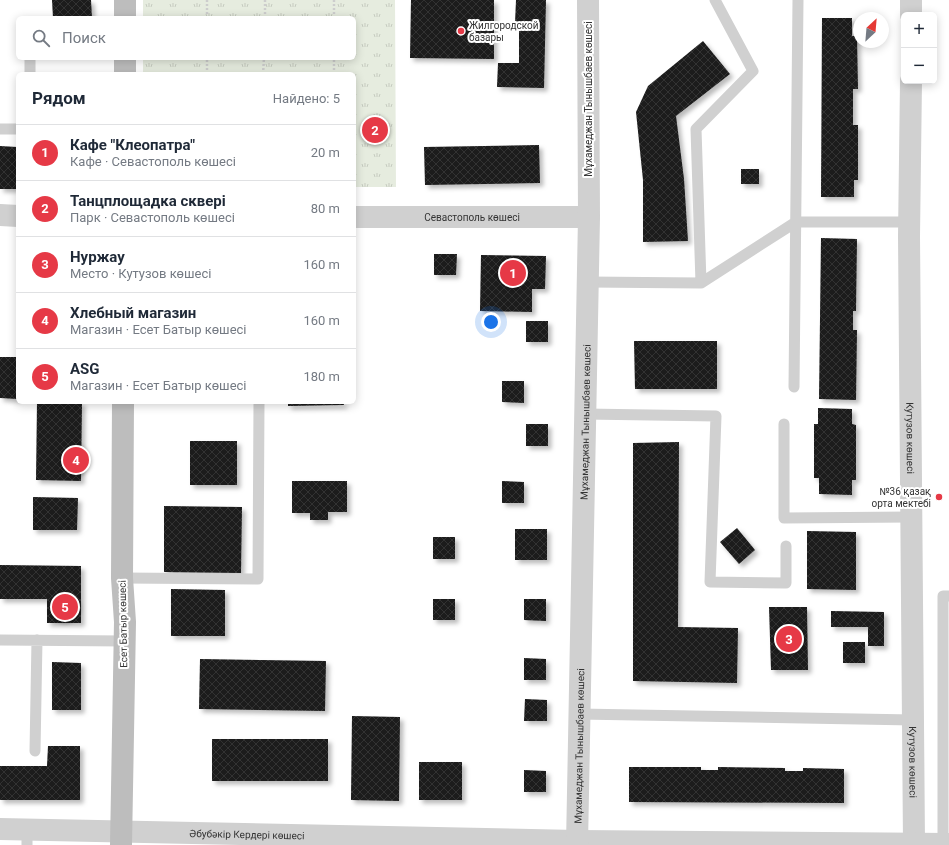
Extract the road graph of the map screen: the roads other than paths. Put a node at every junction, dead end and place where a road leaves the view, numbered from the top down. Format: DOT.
graph roads {
  1 [pos="124,0"];
  2 [pos="588,0"];
  3 [pos="715,0"];
  4 [pos="798,0"];
  5 [pos="911,0"];
  6 [pos="911,12"];
  7 [pos="125,16"];
  8 [pos="30,60"];
  9 [pos="125,60"];
  10 [pos="30,72"];
  11 [pos="125,72"];
  12 [pos="911,84"];
  13 [pos="0,128"];
  14 [pos="16,129"];
  15 [pos="0,215"];
  16 [pos="16,216"];
  17 [pos="589,216"];
  18 [pos="356,217"];
  19 [pos="796,222"];
  20 [pos="910,222"];
  21 [pos="588,282"];
  22 [pos="701,282"];
  23 [pos="794,386"];
  24 [pos="123,404"];
  25 [pos="259,404"];
  26 [pos="585,414"];
  27 [pos="784,424"];
  28 [pos="912,518"];
  29 [pos="786,546"];
  30 [pos="122,578"];
  31 [pos="949,596"];
  32 [pos="0,640"];
  33 [pos="37,640"];
  34 [pos="124,641"];
  35 [pos="579,714"];
  36 [pos="913,720"];
  37 [pos="35,750"];
  38 [pos="946,762"];
  39 [pos="0,829"];
  40 [pos="27,837"];
  41 [pos="121,839"];
  42 [pos="243,840"];
  43 [pos="411,841"];
  44 [pos="577,843"];
  45 [pos="914,844"];
  46 [pos="946,844"];
  1 -- 7 [label="street"];
  2 -- 17 [label="street, Мұхамеджан Тынышбаев көшесі"];
  3 -- 22 [label="lane"];
  4 -- 19 [label="lane"];
  5 -- 6 [label="street"];
  8 -- 10 [label="lane"];
  9 -- 11 [label="street"];
  12 -- 20 [label="street, Кутузов көшесі"];
  13 -- 14 [label="lane"];
  15 -- 16 [label="street"];
  17 -- 18 [label="street, Севастополь көшесі"];
  17 -- 21 [label="street, Мұхамеджан Тынышбаев көшесі"];
  19 -- 20 [label="lane"];
  19 -- 22 [label="lane"];
  19 -- 23 [label="lane"];
  20 -- 28 [label="street, Кутузов көшесі"];
  21 -- 22 [label="lane"];
  21 -- 26 [label="street, Мұхамеджан Тынышбаев көшесі"];
  24 -- 30 [label="street, Есет Батыр көшесі"];
  25 -- 30 [label="lane"];
  26 -- 29 [label="lane"];
  26 -- 35 [label="street, Мұхамеджан Тынышбаев көшесі"];
  27 -- 28 [label="lane"];
  28 -- 36 [label="street, Кутузов көшесі"];
  30 -- 34 [label="street, Есет Батыр көшесі"];
  31 -- 38 [label="lane"];
  32 -- 33 [label="lane"];
  33 -- 34 [label="lane"];
  33 -- 37 [label="lane"];
  34 -- 41 [label="street, Есет Батыр көшесі"];
  35 -- 36 [label="lane"];
  35 -- 44 [label="street, Мұхамеджан Тынышбаев көшесі"];
  36 -- 45 [label="street, Кутузов көшесі"];
  38 -- 46 [label="lane"];
  39 -- 40 [label="street, Әбубәкір Кердері көшесі"];
  40 -- 41 [label="street, Әбубәкір Кердері көшесі"];
  41 -- 42 [label="street, Әбубәкір Кердері көшесі"];
  42 -- 43 [label="street, Әбубәкір Кердері көшесі"];
  43 -- 44 [label="street, Әбубәкір Кердері көшесі"];
  44 -- 45 [label="street, Әбубәкір Кердері көшесі"];
  45 -- 46 [label="street, Әбубәкір Кердері көшесі"];
}
